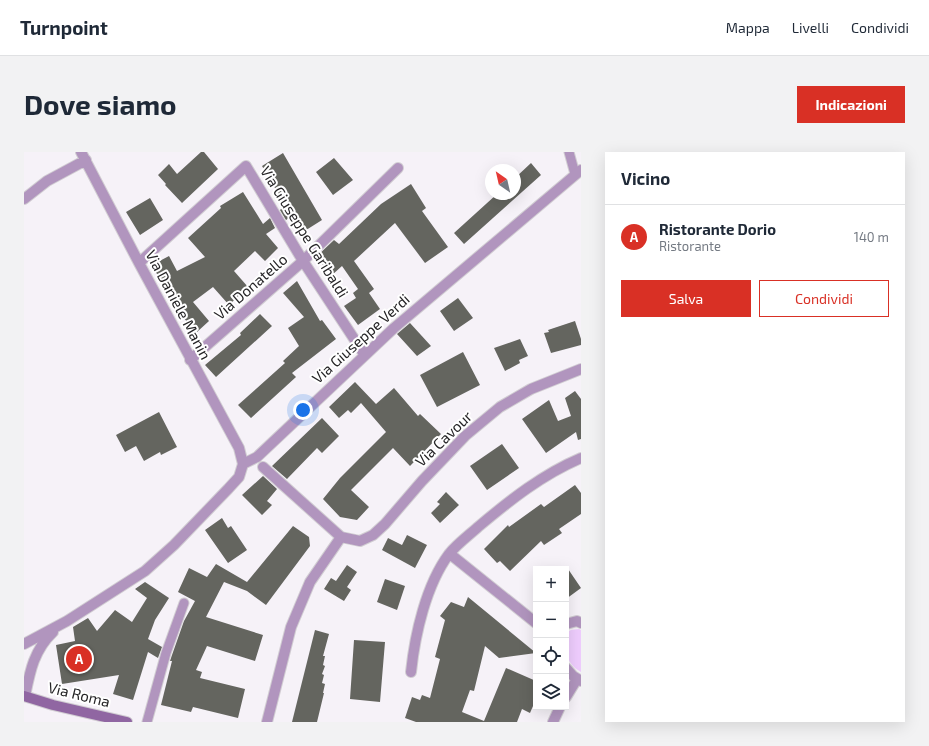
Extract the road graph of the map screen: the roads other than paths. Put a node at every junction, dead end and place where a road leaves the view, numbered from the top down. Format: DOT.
graph roads {
  1 [pos="569,152"];
  2 [pos="84,156"];
  3 [pos="398,168"];
  4 [pos="578,172"];
  5 [pos="24,200"];
  6 [pos="303,261"];
  7 [pos="138,263"];
  8 [pos="364,354"];
  9 [pos="190,360"];
  10 [pos="581,369"];
  11 [pos="581,458"];
  12 [pos="243,464"];
  13 [pos="263,467"];
  14 [pos="341,537"];
  15 [pos="450,554"];
  16 [pos="184,603"];
  17 [pos="580,620"];
  18 [pos="533,621"];
  19 [pos="569,623"];
  20 [pos="58,627"];
  21 [pos="24,644"];
  22 [pos="569,671"];
  23 [pos="411,672"];
  24 [pos="579,680"];
  25 [pos="569,693"];
  26 [pos="24,696"];
  27 [pos="559,710"];
  28 [pos="127,722"];
  29 [pos="147,722"];
  30 [pos="267,722"];
  31 [pos="553,722"];
  1 -- 4 [label="lane"];
  2 -- 5 [label="street, Via Daniele Manin"];
  2 -- 7 [label="street, Via Daniele Manin"];
  3 -- 6 [label="street, Via Donatello"];
  4 -- 8 [label="street, Via Giuseppe Verdi"];
  6 -- 7 [label="street, Via Giuseppe Garibaldi"];
  6 -- 8 [label="street, Via Giuseppe Garibaldi"];
  6 -- 9 [label="street, Via Donatello"];
  7 -- 9 [label="street, Via Daniele Manin"];
  8 -- 12 [label="street, Via Giuseppe Verdi"];
  9 -- 12 [label="street, Via Daniele Manin"];
  10 -- 14 [label="street, Via Cavour"];
  11 -- 15 [label="street"];
  12 -- 20 [label="street"];
  13 -- 14 [label="street"];
  14 -- 30 [label="street"];
  15 -- 18 [label="street"];
  15 -- 23 [label="street"];
  16 -- 29 [label="lane"];
  17 -- 19 [label="street"];
  20 -- 21 [label="street"];
  20 -- 26 [label="street"];
  22 -- 24 [label="street"];
  24 -- 25 [label="street"];
  26 -- 28 [label="main road, Via Roma"];
  27 -- 31 [label="street"];
}
